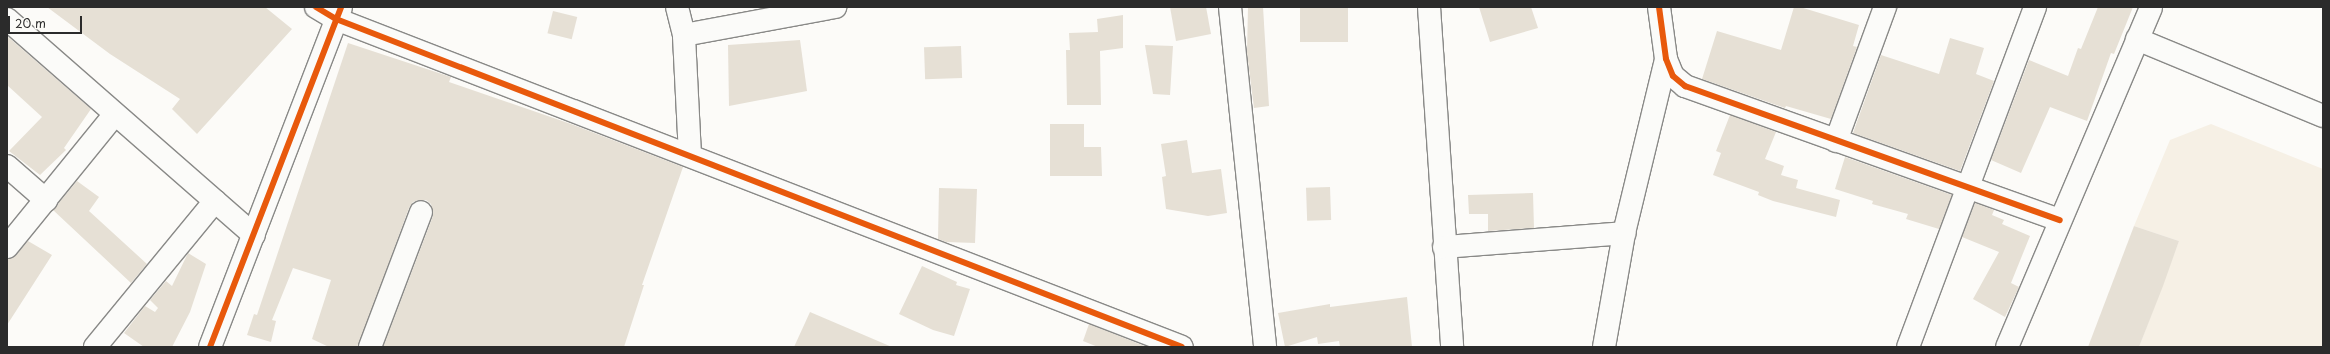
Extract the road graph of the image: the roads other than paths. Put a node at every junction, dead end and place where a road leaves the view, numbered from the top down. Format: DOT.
graph roads {
  1 [pos="316,7"];
  2 [pos="677,7"];
  3 [pos="835,7"];
  4 [pos="1230,7"];
  5 [pos="1429,7"];
  6 [pos="1659,7"];
  7 [pos="1885,7"];
  8 [pos="2035,7"];
  9 [pos="2151,7"];
  10 [pos="338,13"];
  11 [pos="7,19"];
  12 [pos="684,34"];
  13 [pos="2137,39"];
  14 [pos="1666,59"];
  15 [pos="115,114"];
  16 [pos="2323,116"];
  17 [pos="1836,141"];
  18 [pos="690,155"];
  19 [pos="7,166"];
  20 [pos="1966,187"];
  21 [pos="46,200"];
  22 [pos="215,201"];
  23 [pos="421,212"];
  24 [pos="2060,220"];
  25 [pos="1624,233"];
  26 [pos="254,235"];
  27 [pos="7,247"];
  28 [pos="1444,247"];
  29 [pos="1140,339"];
  30 [pos="95,347"];
  31 [pos="210,347"];
  32 [pos="370,347"];
  33 [pos="1182,347"];
  34 [pos="1265,347"];
  35 [pos="1452,347"];
  36 [pos="1604,347"];
  37 [pos="1908,347"];
  38 [pos="2007,347"];
  1 -- 10 [label="street"];
  2 -- 12 [label="street"];
  3 -- 12 [label="street"];
  4 -- 34 [label="street"];
  5 -- 28 [label="street"];
  6 -- 14 [label="street"];
  7 -- 17 [label="street"];
  8 -- 20 [label="street"];
  9 -- 13 [label="street"];
  10 -- 18 [label="street"];
  10 -- 26 [label="street"];
  11 -- 15 [label="street"];
  12 -- 18 [label="street"];
  13 -- 16 [label="street"];
  13 -- 24 [label="street"];
  14 -- 17 [label="street"];
  14 -- 25 [label="street"];
  15 -- 21 [label="street"];
  15 -- 22 [label="street"];
  17 -- 20 [label="street"];
  18 -- 29 [label="street"];
  19 -- 21 [label="street"];
  20 -- 24 [label="street"];
  20 -- 37 [label="street"];
  21 -- 27 [label="street"];
  22 -- 26 [label="street"];
  22 -- 30 [label="street"];
  23 -- 32 [label="street"];
  24 -- 38 [label="street"];
  25 -- 28 [label="street"];
  25 -- 36 [label="street"];
  26 -- 31 [label="street"];
  28 -- 35 [label="street"];
  29 -- 33 [label="street"];
}
